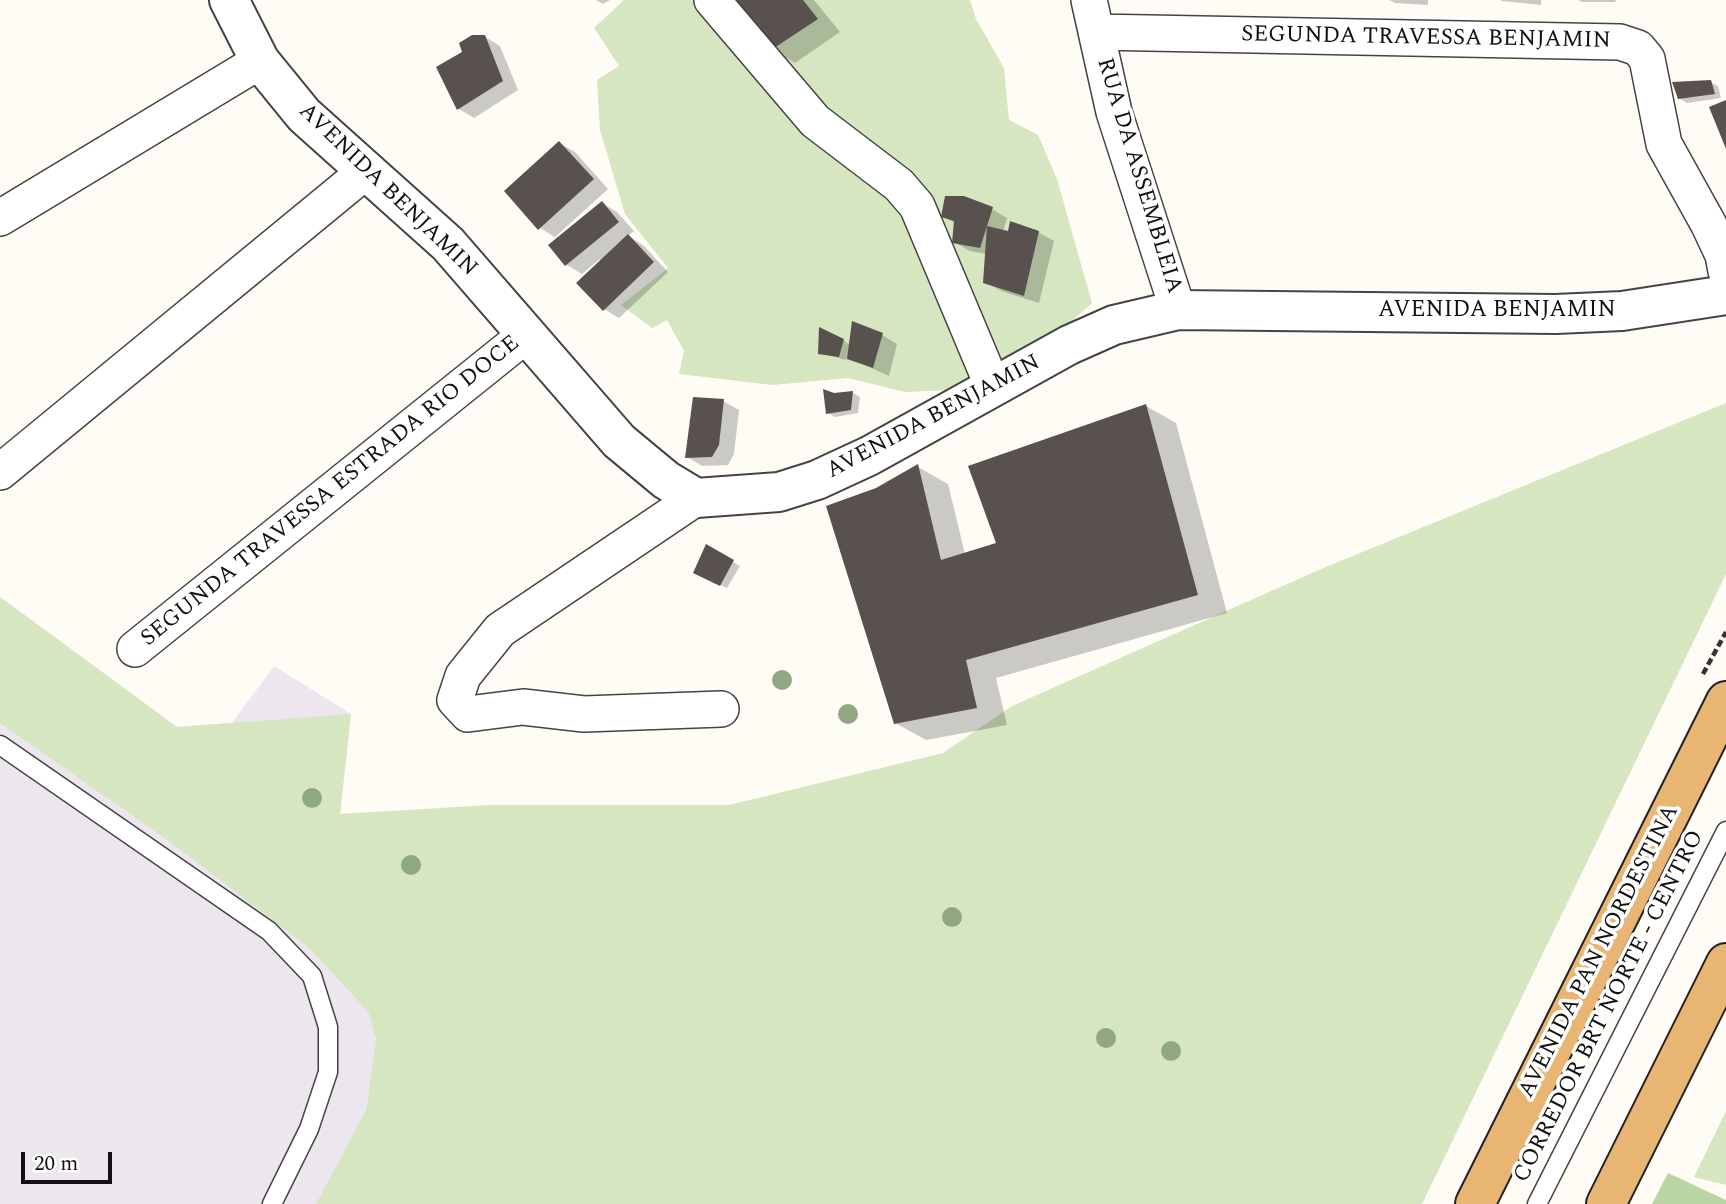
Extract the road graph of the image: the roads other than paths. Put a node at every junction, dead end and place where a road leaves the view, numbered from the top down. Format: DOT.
graph roads {
  1 [pos="229,0"];
  2 [pos="712,0"];
  3 [pos="1091,11"];
  4 [pos="260,61"];
  5 [pos="366,171"];
  6 [pos="0,218"];
  7 [pos="1726,271"];
  8 [pos="1726,295"];
  9 [pos="1178,310"];
  10 [pos="527,334"];
  11 [pos="993,387"];
  12 [pos="0,472"];
  13 [pos="696,498"];
  14 [pos="135,649"];
  15 [pos="1726,701"];
  16 [pos="721,709"];
  17 [pos="0,745"];
  18 [pos="1726,831"];
  19 [pos="1726,963"];
  20 [pos="1482,1196"];
  21 [pos="272,1204"];
  22 [pos="1537,1204"];
  23 [pos="1606,1204"];
  1 -- 4 [label="street, AVENIDA BENJAMIN"];
  2 -- 11 [label="street"];
  3 -- 7 [label="street, SEGUNDA TRAVESSA BENJAMIN"];
  3 -- 9 [label="street, RUA DA ASSEMBLEIA"];
  4 -- 5 [label="street, AVENIDA BENJAMIN"];
  4 -- 6 [label="street"];
  5 -- 10 [label="street, AVENIDA BENJAMIN"];
  5 -- 12 [label="street"];
  8 -- 9 [label="street, AVENIDA BENJAMIN"];
  9 -- 11 [label="street, AVENIDA BENJAMIN"];
  10 -- 13 [label="street, AVENIDA BENJAMIN"];
  10 -- 14 [label="street, SEGUNDA TRAVESSA ESTRADA RIO DOCE"];
  11 -- 13 [label="street, AVENIDA BENJAMIN"];
  13 -- 16 [label="street"];
  15 -- 20 [label="highway, AVENIDA PAN NORDESTINA"];
  17 -- 21 [label="lane"];
  18 -- 22 [label="lane, CORREDOR BRT NORTE - CENTRO"];
  19 -- 23 [label="highway"];
}
